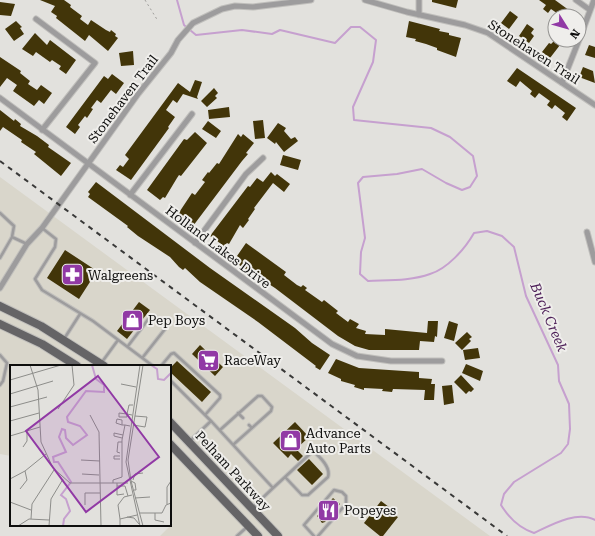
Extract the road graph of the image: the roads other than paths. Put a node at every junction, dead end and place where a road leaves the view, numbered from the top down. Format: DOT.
graph roads {
  1 [pos="232,0"];
  2 [pos="311,0"];
  3 [pos="366,0"];
  4 [pos="419,0"];
  5 [pos="576,0"];
  6 [pos="594,0"];
  7 [pos="235,6"];
  8 [pos="590,10"];
  9 [pos="419,15"];
  10 [pos="587,18"];
  11 [pos="36,19"];
  12 [pos="576,48"];
  13 [pos="562,83"];
  14 [pos="0,98"];
  15 [pos="595,105"];
  16 [pos="192,114"];
  17 [pos="42,130"];
  18 [pos="263,158"];
  19 [pos="88,164"];
  20 [pos="130,195"];
  21 [pos="0,213"];
  22 [pos="42,228"];
  23 [pos="587,232"];
  24 [pos="12,237"];
  25 [pos="195,243"];
  26 [pos="27,244"];
  27 [pos="0,258"];
  28 [pos="595,262"];
  29 [pos="0,288"];
  30 [pos="0,306"];
  31 [pos="80,314"];
  32 [pos="0,324"];
  33 [pos="64,339"];
  34 [pos="118,340"];
  35 [pos="128,346"];
  36 [pos="0,354"];
  37 [pos="143,357"];
  38 [pos="442,361"];
  39 [pos="75,365"];
  40 [pos="102,365"];
  41 [pos="152,365"];
  42 [pos="162,365"];
  43 [pos="171,381"];
  44 [pos="0,385"];
  45 [pos="238,413"];
  46 [pos="205,414"];
  47 [pos="242,418"];
  48 [pos="211,421"];
  49 [pos="171,423"];
  50 [pos="249,425"];
  51 [pos="252,428"];
  52 [pos="220,430"];
  53 [pos="190,442"];
  54 [pos="234,444"];
  55 [pos="171,445"];
  56 [pos="179,453"];
  57 [pos="285,477"];
  58 [pos="274,488"];
  59 [pos="252,508"];
  60 [pos="248,526"];
  61 [pos="237,536"];
  62 [pos="258,536"];
  63 [pos="278,536"];
  64 [pos="314,536"];
  65 [pos="318,536"];
  1 -- 7 [label="street"];
  2 -- 7 [label="street, Stonehaven Trail"];
  3 -- 9 [label="street, Stonehaven Trail"];
  4 -- 9 [label="street"];
  5 -- 8 [label="street"];
  6 -- 8 [label="street"];
  7 -- 19 [label="street, Stonehaven Trail"];
  8 -- 10 [label="street"];
  9 -- 13 [label="street, Stonehaven Trail"];
  11 -- 17 [label="street"];
  12 -- 13 [label="street"];
  13 -- 15 [label="street, Stonehaven Trail"];
  14 -- 17 [label="street, Holland Lakes Drive"];
  16 -- 20 [label="street"];
  17 -- 19 [label="street, Holland Lakes Drive"];
  18 -- 25 [label="street"];
  19 -- 20 [label="street, Holland Lakes Drive"];
  19 -- 22 [label="street, Stonehaven Trail"];
  20 -- 25 [label="street, Holland Lakes Drive"];
  21 -- 24 [label="lane"];
  22 -- 26 [label="street, Stonehaven Trail"];
  22 -- 31 [label="lane"];
  23 -- 28 [label="street"];
  24 -- 26 [label="lane"];
  24 -- 27 [label="lane"];
  25 -- 38 [label="street, Holland Lakes Drive"];
  26 -- 29 [label="street, Stonehaven Trail"];
  30 -- 33 [label="main road"];
  31 -- 33 [label="lane"];
  31 -- 34 [label="lane"];
  32 -- 39 [label="main road"];
  33 -- 40 [label="main road"];
  34 -- 35 [label="lane"];
  34 -- 40 [label="lane"];
  35 -- 37 [label="lane"];
  35 -- 37 [label="lane"];
  36 -- 44 [label="lane"];
  37 -- 41 [label="lane"];
  42 -- 46 [label="lane"];
  43 -- 46 [label="lane"];
  45 -- 47 [label="lane"];
  45 -- 51 [label="lane"];
  45 -- 52 [label="lane"];
  46 -- 48 [label="lane"];
  48 -- 52 [label="lane"];
  48 -- 53 [label="lane"];
  49 -- 53 [label="main road, Pelham Parkway"];
  50 -- 51 [label="lane"];
  51 -- 54 [label="lane"];
  52 -- 54 [label="lane"];
  53 -- 56 [label="main road"];
  53 -- 59 [label="main road, Pelham Parkway"];
  54 -- 58 [label="lane"];
  55 -- 56 [label="main road, Pelham Parkway"];
  56 -- 60 [label="main road, Pelham Parkway"];
  57 -- 57 [label="lane"];
  57 -- 58 [label="lane"];
  58 -- 59 [label="lane"];
  59 -- 63 [label="main road, Pelham Parkway"];
  60 -- 61 [label="lane"];
  60 -- 62 [label="main road, Pelham Parkway"];
  64 -- 65 [label="lane"];
}
